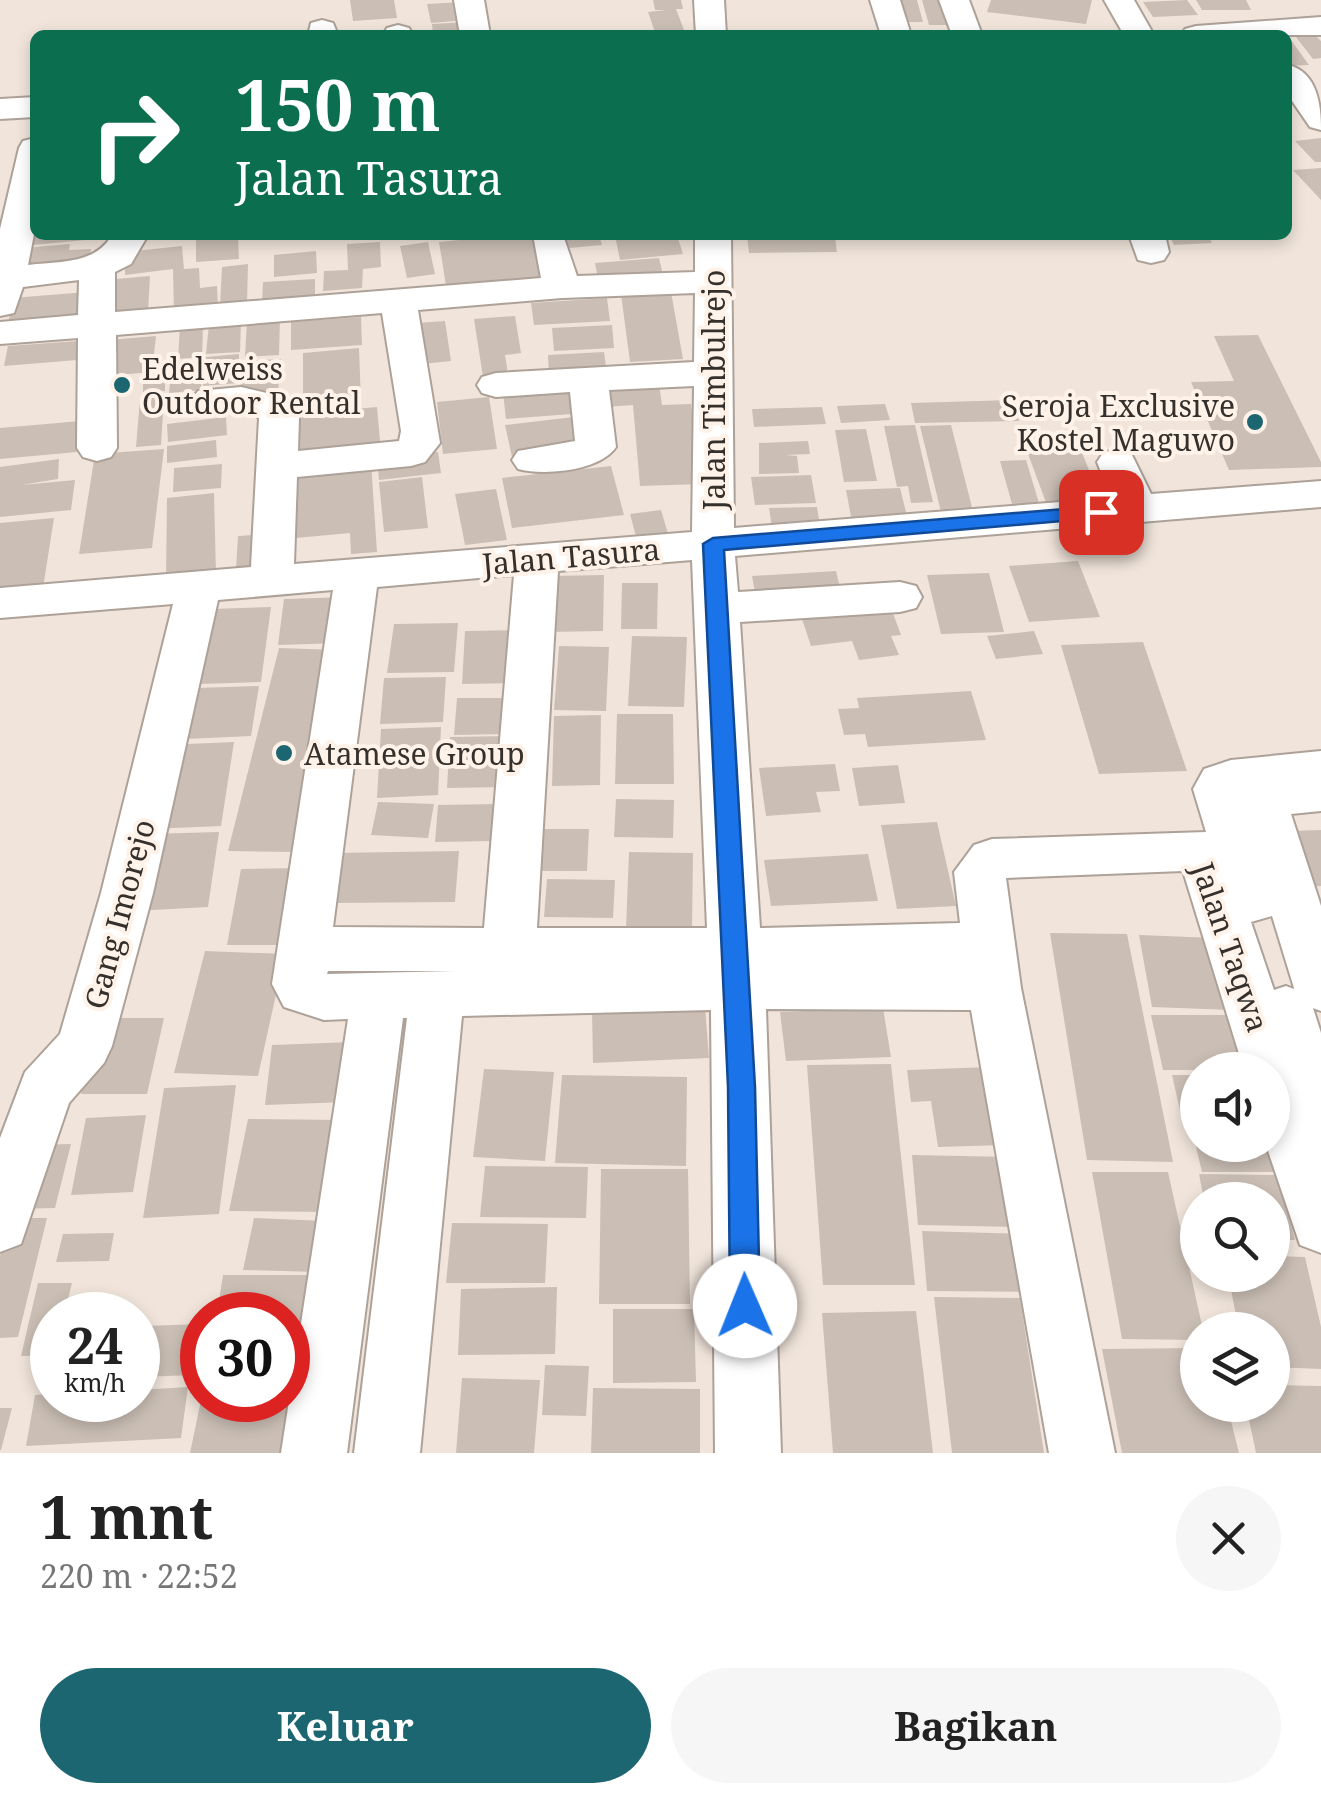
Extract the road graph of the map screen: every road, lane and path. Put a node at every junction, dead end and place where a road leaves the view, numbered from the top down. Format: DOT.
graph roads {
  1 [pos="468,0"];
  2 [pos="710,0"];
  3 [pos="885,0"];
  4 [pos="954,0"];
  5 [pos="1119,0"];
  6 [pos="1276,0"];
  7 [pos="1306,27"];
  8 [pos="475,30"];
  9 [pos="712,30"];
  10 [pos="894,30"];
  11 [pos="964,30"];
  12 [pos="1136,30"];
  13 [pos="1292,80"];
  14 [pos="30,107"];
  15 [pos="0,109"];
  16 [pos="1321,120"];
  17 [pos="30,189"];
  18 [pos="127,240"];
  19 [pos="549,240"];
  20 [pos="713,240"];
  21 [pos="97,268"];
  22 [pos="712,282"];
  23 [pos="562,287"];
  24 [pos="4,293"];
  25 [pos="398,299"];
  26 [pos="95,324"];
  27 [pos="0,333"];
  28 [pos="714,373"];
  29 [pos="594,379"];
  30 [pos="496,385"];
  31 [pos="212,399"];
  32 [pos="97,448"];
  33 [pos="532,460"];
  34 [pos="1117,462"];
  35 [pos="277,466"];
  36 [pos="1321,494"];
  37 [pos="1136,509"];
  38 [pos="713,544"];
  39 [pos="538,559"];
  40 [pos="357,574"];
  41 [pos="272,581"];
  42 [pos="199,587"];
  43 [pos="900,597"];
  44 [pos="0,603"];
  45 [pos="719,608"];
  46 [pos="1321,769"];
  47 [pos="1321,792"];
  48 [pos="304,949"];
  49 [pos="992,966"];
  50 [pos="734,969"];
  51 [pos="508,971"];
  52 [pos="1321,988"];
  53 [pos="437,994"];
  54 [pos="379,995"];
  55 [pos="1266,1052"];
  56 [pos="1321,1122"];
  57 [pos="1290,1128"];
  58 [pos="355,1164"];
  59 [pos="419,1165"];
  60 [pos="0,1224"];
  61 [pos="1321,1225"];
  62 [pos="328,1344"];
  63 [pos="398,1346"];
  64 [pos="314,1453"];
  65 [pos="387,1453"];
  66 [pos="748,1453"];
  67 [pos="1082,1453"];
  1 -- 8 [label="street"];
  2 -- 9 [label="street"];
  3 -- 10 [label="street"];
  4 -- 11 [label="street"];
  5 -- 12 [label="street"];
  6 -- 7 [label="street"];
  13 -- 16 [label="street"];
  14 -- 15 [label="street"];
  17 -- 24 [label="street"];
  18 -- 21 [label="street"];
  19 -- 23 [label="street"];
  20 -- 22 [label="street, Jalan Timbulrejo"];
  21 -- 24 [label="street"];
  21 -- 26 [label="street"];
  22 -- 23 [label="street"];
  22 -- 28 [label="street, Jalan Timbulrejo"];
  23 -- 25 [label="street"];
  25 -- 26 [label="street"];
  25 -- 35 [label="street"];
  26 -- 27 [label="street"];
  26 -- 32 [label="street"];
  28 -- 29 [label="street"];
  28 -- 38 [label="street, Jalan Timbulrejo"];
  29 -- 30 [label="street"];
  29 -- 33 [label="street"];
  31 -- 35 [label="street"];
  34 -- 37 [label="street"];
  35 -- 41 [label="street"];
  36 -- 37 [label="street, Jalan Tasura"];
  37 -- 38 [label="street, Jalan Tasura"];
  38 -- 39 [label="street, Jalan Tasura"];
  38 -- 45 [label="street, Jalan Timbulrejo"];
  39 -- 40 [label="street, Jalan Tasura"];
  39 -- 51 [label="street"];
  40 -- 41 [label="street, Jalan Tasura"];
  40 -- 48 [label="street"];
  41 -- 42 [label="street, Jalan Tasura"];
  42 -- 44 [label="street, Jalan Tasura"];
  42 -- 60 [label="street, Gang Imorejo"];
  43 -- 45 [label="street"];
  45 -- 50 [label="street, Jalan Timbulrejo"];
  46 -- 56 [label="street"];
  47 -- 52 [label="street"];
  48 -- 51 [label="street"];
  48 -- 54 [label="street"];
  49 -- 50 [label="street"];
  49 -- 55 [label="street, Jalan Taqwa"];
  49 -- 67 [label="street"];
  50 -- 51 [label="street"];
  50 -- 66 [label="street, Jalan Timbulrejo"];
  51 -- 53 [label="street"];
  53 -- 54 [label="street"];
  53 -- 59 [label="street"];
  54 -- 58 [label="street"];
  57 -- 61 [label="street, Jalan Taqwa"];
  58 -- 59 [label="street"];
  58 -- 62 [label="street"];
  59 -- 63 [label="street"];
  62 -- 63 [label="street"];
  62 -- 64 [label="street"];
  63 -- 65 [label="street"];
}
